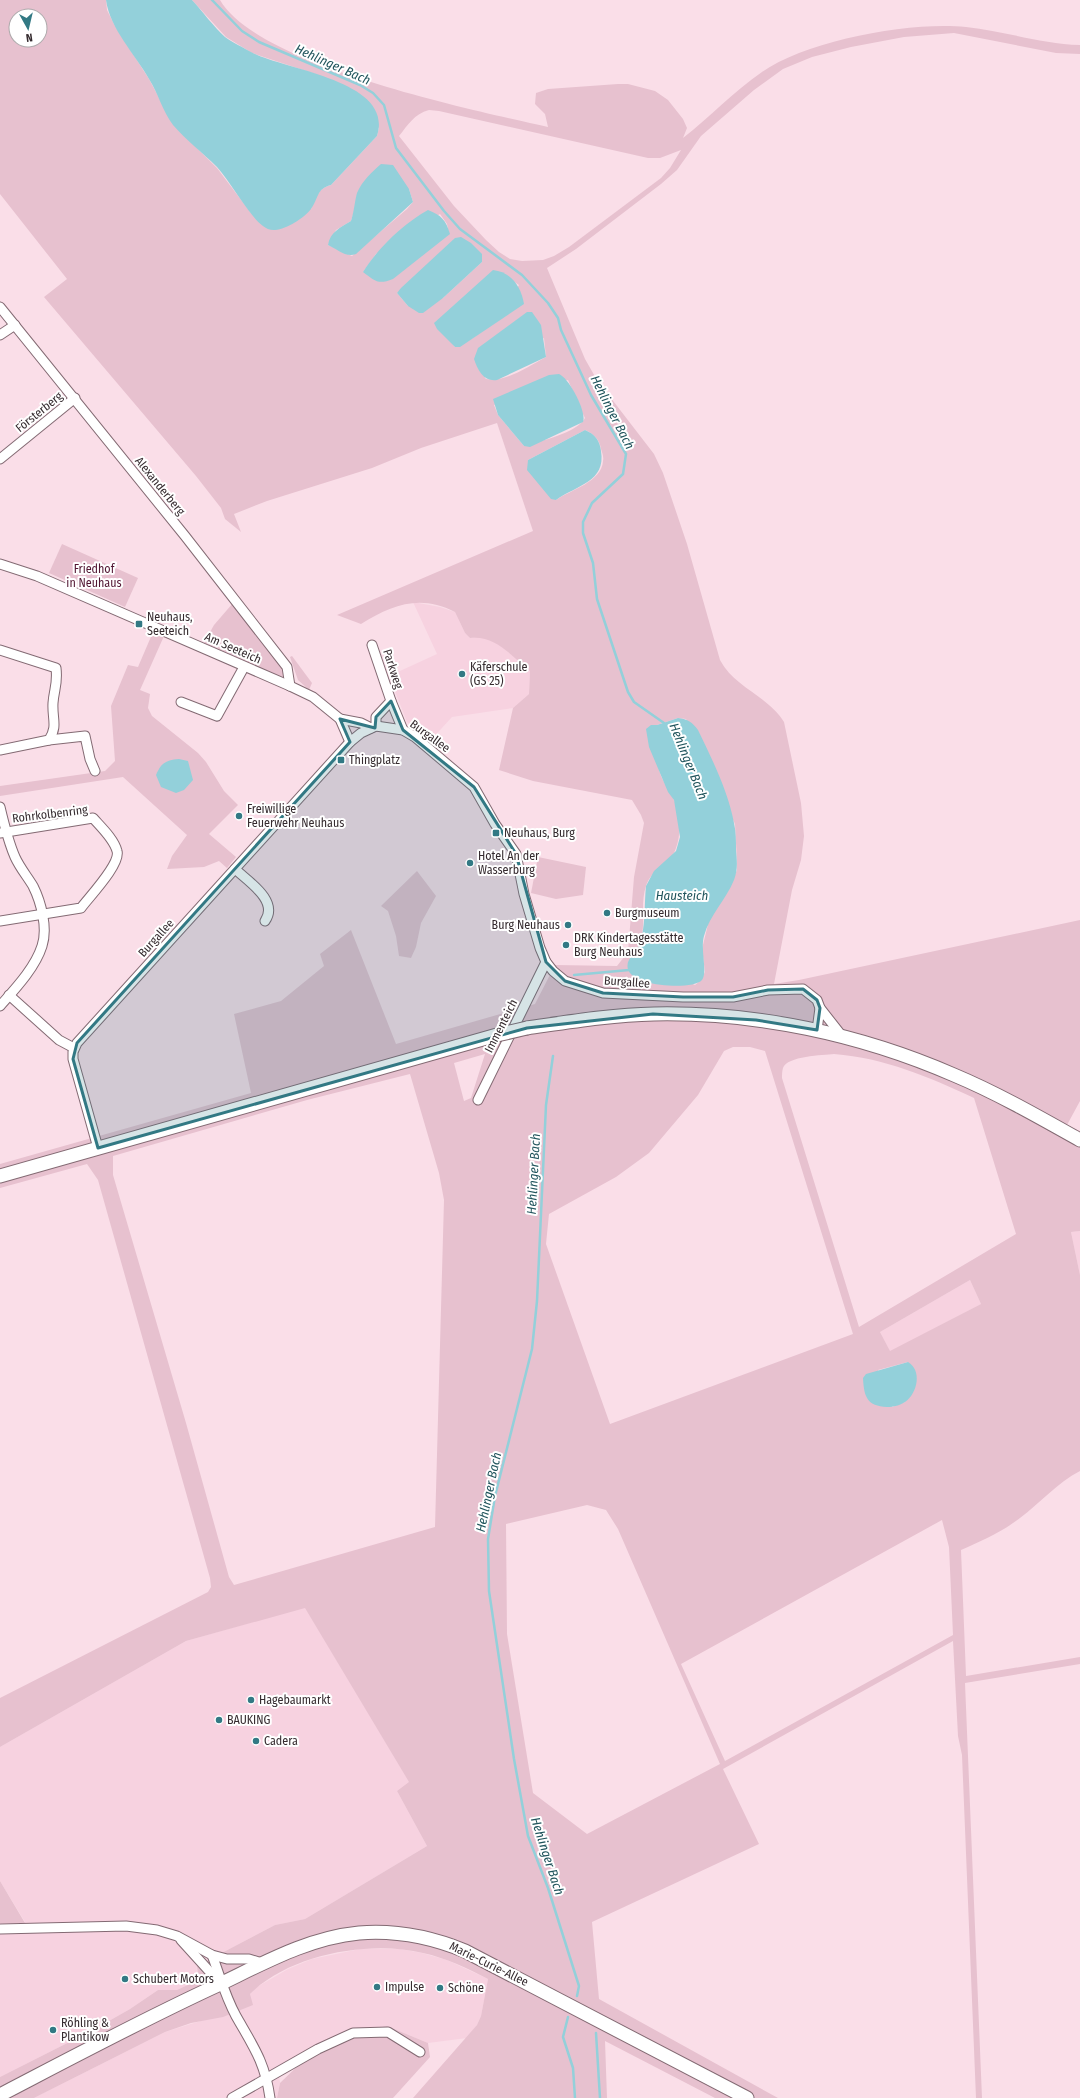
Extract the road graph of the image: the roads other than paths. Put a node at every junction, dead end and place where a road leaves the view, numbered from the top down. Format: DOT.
graph roads {
  1 [pos="0,307"];
  2 [pos="15,325"];
  3 [pos="0,335"];
  4 [pos="75,398"];
  5 [pos="0,459"];
  6 [pos="0,564"];
  7 [pos="372,645"];
  8 [pos="0,650"];
  9 [pos="244,667"];
  10 [pos="290,686"];
  11 [pos="391,701"];
  12 [pos="181,702"];
  13 [pos="340,719"];
  14 [pos="374,727"];
  15 [pos="403,730"];
  16 [pos="49,740"];
  17 [pos="350,742"];
  18 [pos="0,750"];
  19 [pos="95,771"];
  20 [pos="0,807"];
  21 [pos="3,832"];
  22 [pos="235,869"];
  23 [pos="42,914"];
  24 [pos="0,921"];
  25 [pos="265,921"];
  26 [pos="546,962"];
  27 [pos="9,996"];
  28 [pos="0,1006"];
  29 [pos="820,1008"];
  30 [pos="817,1030"];
  31 [pos="842,1036"];
  32 [pos="74,1048"];
  33 [pos="478,1100"];
  34 [pos="1080,1140"];
  35 [pos="98,1148"];
  36 [pos="0,1176"];
  37 [pos="2,1930"];
  38 [pos="177,1936"];
  39 [pos="212,1955"];
  40 [pos="262,1963"];
  41 [pos="221,1984"];
  42 [pos="420,2052"];
  43 [pos="267,2079"];
  44 [pos="0,2095"];
  45 [pos="232,2098"];
  46 [pos="270,2098"];
  47 [pos="747,2098"];
  1 -- 2 [label="street, Alexanderberg"];
  2 -- 3 [label="street"];
  2 -- 4 [label="street, Alexanderberg"];
  4 -- 5 [label="street, Försterberg"];
  4 -- 10 [label="street, Alexanderberg"];
  6 -- 9 [label="street, Am Seeteich"];
  7 -- 11 [label="street, Parkweg"];
  8 -- 16 [label="street"];
  9 -- 10 [label="street, Am Seeteich"];
  9 -- 12 [label="street"];
  10 -- 13 [label="street, Am Seeteich"];
  11 -- 14 [label="street, Parkweg"];
  11 -- 15 [label="street, Parkweg"];
  13 -- 14 [label="street, Am Seeteich"];
  13 -- 17 [label="street, Am Seeteich"];
  14 -- 15 [label="street, Burgallee"];
  14 -- 17 [label="street, Burgallee"];
  15 -- 26 [label="street, Burgallee"];
  16 -- 18 [label="street"];
  16 -- 19 [label="street"];
  17 -- 22 [label="street, Burgallee"];
  20 -- 21 [label="street"];
  21 -- 23 [label="street"];
  21 -- 23 [label="street, Rohrkolbenring"];
  22 -- 25 [label="street"];
  22 -- 32 [label="street, Burgallee"];
  23 -- 24 [label="street"];
  23 -- 27 [label="street"];
  26 -- 29 [label="street, Burgallee"];
  26 -- 33 [label="street, Immenteich"];
  27 -- 28 [label="street"];
  27 -- 32 [label="street"];
  29 -- 30 [label="street"];
  29 -- 31 [label="street, Burgallee"];
  30 -- 31 [label="street"];
  30 -- 35 [label="street, bridge"];
  31 -- 34 [label="street"];
  32 -- 35 [label="street"];
  35 -- 36 [label="street"];
  37 -- 38 [label="street"];
  38 -- 39 [label="street"];
  38 -- 41 [label="street"];
  39 -- 40 [label="street"];
  39 -- 41 [label="street"];
  40 -- 41 [label="street, Marie-Curie-Allee"];
  40 -- 47 [label="street, Marie-Curie-Allee"];
  41 -- 43 [label="street"];
  41 -- 44 [label="street, Marie-Curie-Allee"];
  42 -- 43 [label="street"];
  43 -- 45 [label="street"];
  43 -- 46 [label="street"];
}
